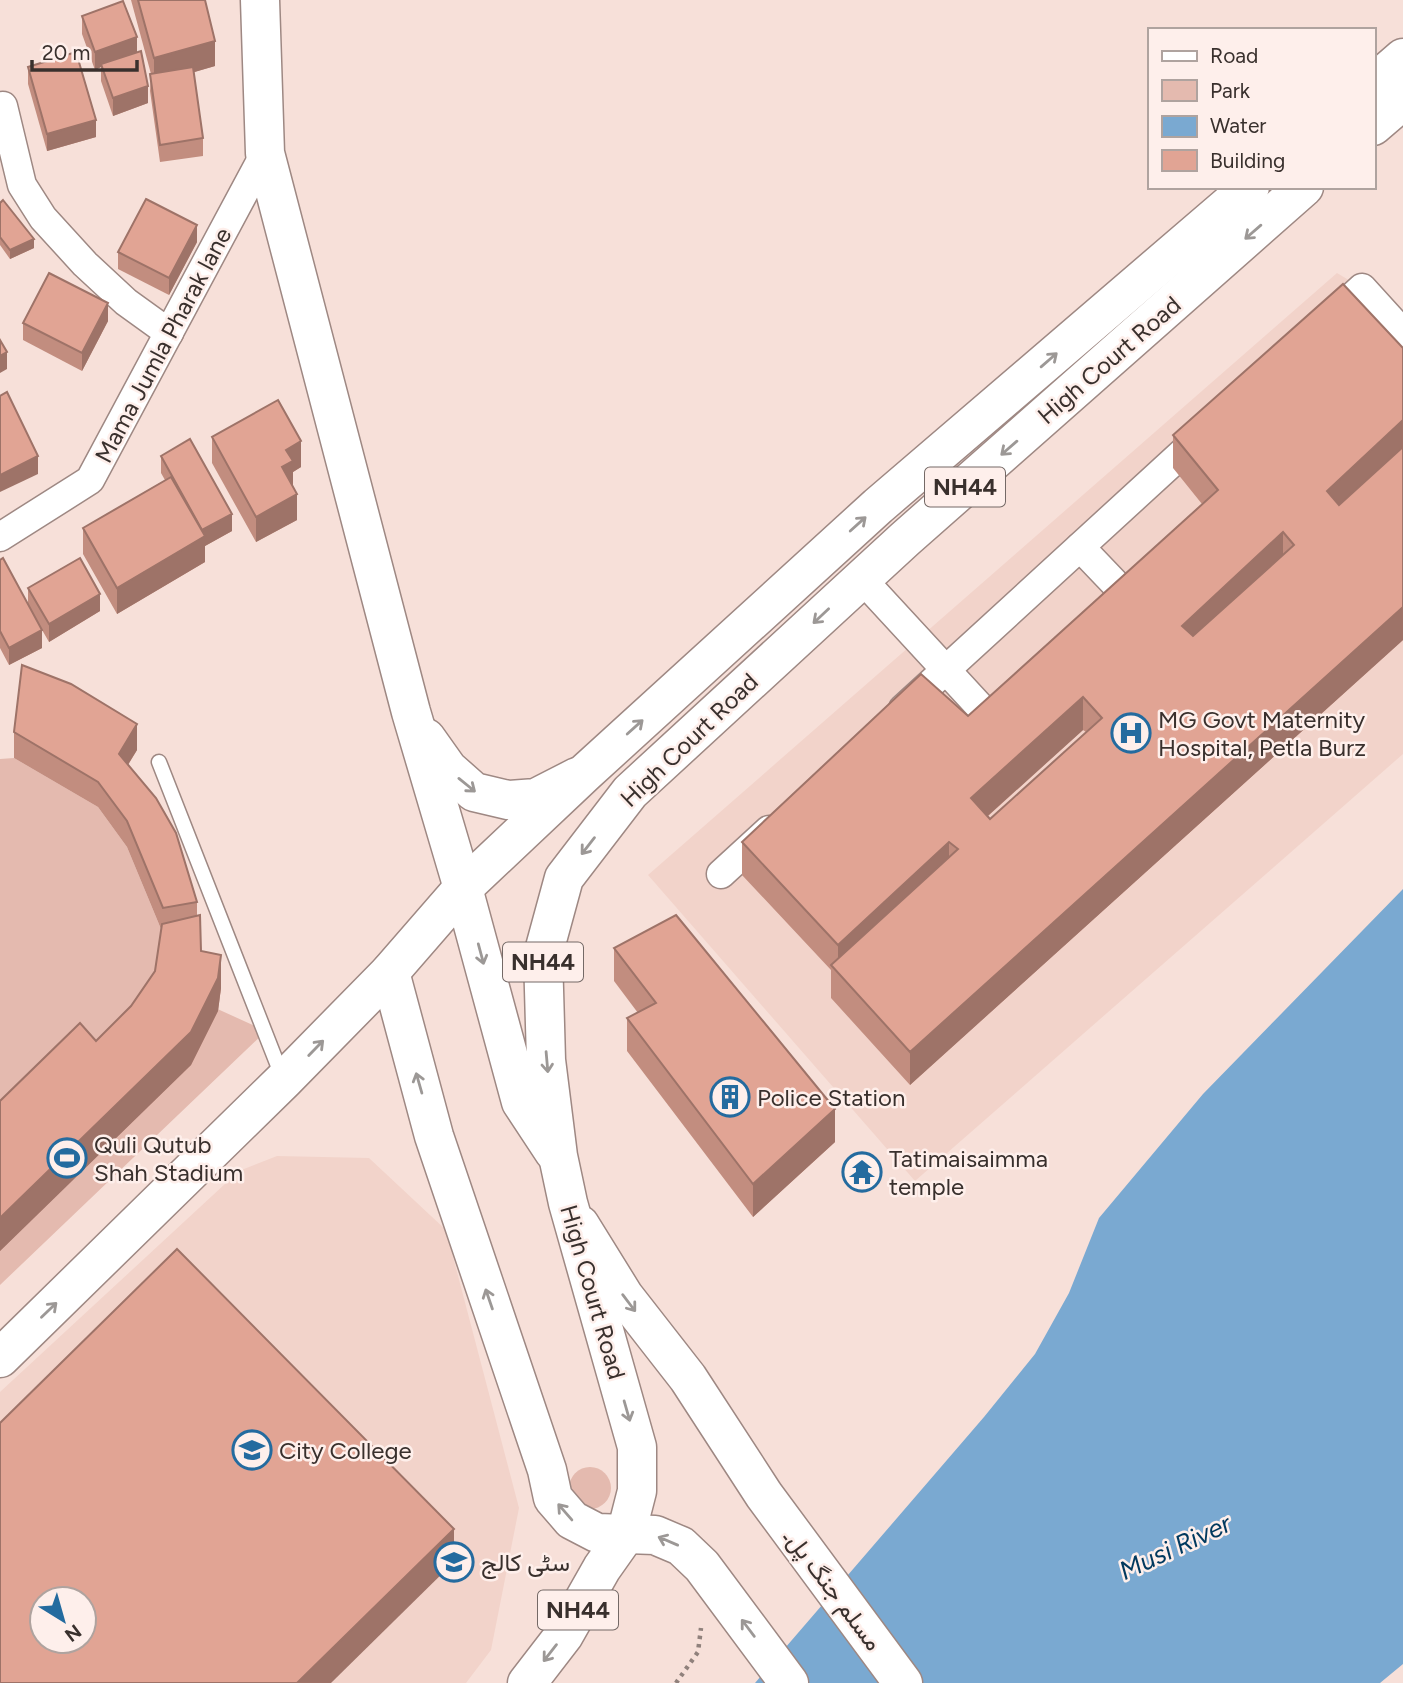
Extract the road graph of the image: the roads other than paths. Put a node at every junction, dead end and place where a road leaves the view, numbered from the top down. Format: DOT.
graph roads {
  1 [pos="260,0"];
  2 [pos="1403,58"];
  3 [pos="1375,81"];
  4 [pos="1403,100"];
  5 [pos="0,108"];
  6 [pos="1375,124"];
  7 [pos="265,153"];
  8 [pos="1248,189"];
  9 [pos="1302,189"];
  10 [pos="1403,333"];
  11 [pos="169,334"];
  12 [pos="1311,334"];
  13 [pos="1221,418"];
  14 [pos="0,537"];
  15 [pos="1080,547"];
  16 [pos="862,579"];
  17 [pos="1124,593"];
  18 [pos="946,670"];
  19 [pos="981,708"];
  20 [pos="411,712"];
  21 [pos="885,726"];
  22 [pos="159,762"];
  23 [pos="585,773"];
  24 [pos="793,809"];
  25 [pos="721,874"];
  26 [pos="463,888"];
  27 [pos="390,972"];
  28 [pos="284,1080"];
  29 [pos="558,1156"];
  30 [pos="568,1203"];
  31 [pos="0,1358"];
  32 [pos="626,1534"];
  33 [pos="527,1683"];
  34 [pos="789,1683"];
  35 [pos="903,1683"];
  1 -- 7 [label="main road"];
  2 -- 3 [label="main road"];
  4 -- 6 [label="main road"];
  5 -- 11 [label="street"];
  7 -- 11 [label="street, Mama Jumla Pharak lane"];
  7 -- 20 [label="main road"];
  23 -- 8 [label="main road, High Court Road / NH44, one-way"];
  9 -- 16 [label="main road, High Court Road / NH44, one-way"];
  10 -- 12 [label="street"];
  11 -- 14 [label="street, Mama Jumla Pharak lane"];
  13 -- 15 [label="street"];
  15 -- 17 [label="street"];
  15 -- 18 [label="street"];
  16 -- 18 [label="street"];
  16 -- 29 [label="main road, High Court Road / NH44, one-way"];
  18 -- 19 [label="street"];
  18 -- 21 [label="street"];
  20 -- 23 [label="main road, one-way"];
  20 -- 26 [label="main road"];
  22 -- 28 [label="lane"];
  23 -- 26 [label="main road, High Court Road / NH44"];
  24 -- 25 [label="street"];
  26 -- 27 [label="main road, High Court Road / NH44"];
  26 -- 29 [label="main road, one-way"];
  28 -- 27 [label="main road, High Court Road / NH44, one-way"];
  32 -- 27 [label="main road, one-way"];
  31 -- 28 [label="main road, High Court Road / NH44, one-way"];
  29 -- 30 [label="main road, High Court Road / NH44"];
  30 -- 32 [label="main road, High Court Road / NH44, one-way"];
  30 -- 35 [label="main road, مسلم جنگ پل۔, one-way"];
  32 -- 33 [label="main road, High Court Road / NH44, one-way"];
  34 -- 32 [label="main road, one-way"];
}
